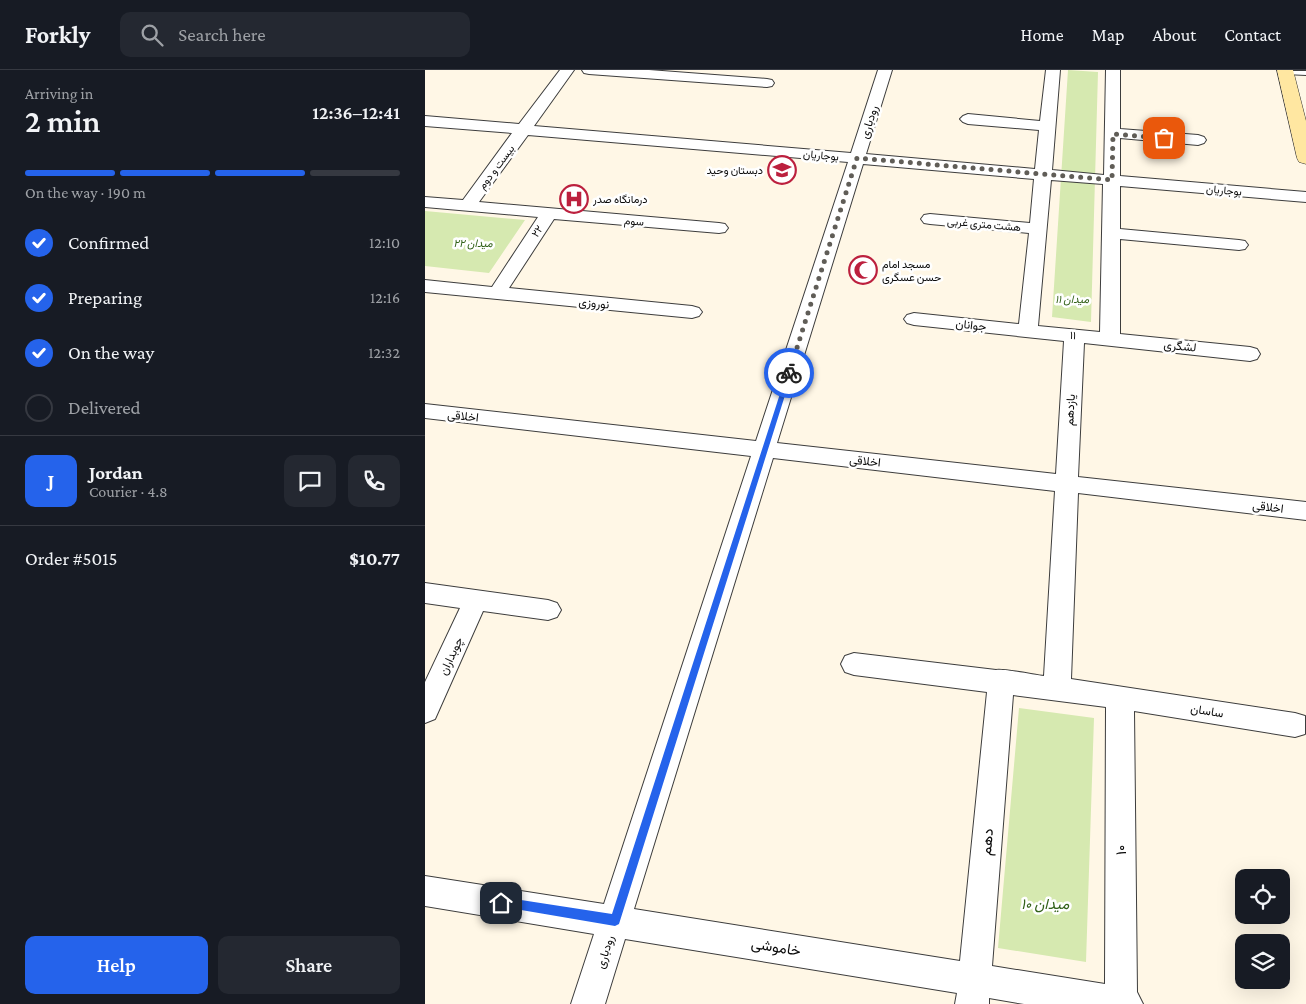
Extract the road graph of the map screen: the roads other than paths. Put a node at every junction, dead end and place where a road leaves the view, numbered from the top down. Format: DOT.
graph roads {
  1 [pos="567,70"];
  2 [pos="589,70"];
  3 [pos="885,70"];
  4 [pos="1053,70"];
  5 [pos="1113,70"];
  6 [pos="626,71"];
  7 [pos="1285,71"];
  8 [pos="1306,73"];
  9 [pos="767,83"];
  10 [pos="968,119"];
  11 [pos="425,121"];
  12 [pos="1048,126"];
  13 [pos="525,129"];
  14 [pos="1113,134"];
  15 [pos="1198,140"];
  16 [pos="857,158"];
  17 [pos="1306,158"];
  18 [pos="1043,174"];
  19 [pos="1112,180"];
  20 [pos="1306,197"];
  21 [pos="425,202"];
  22 [pos="467,206"];
  23 [pos="549,213"];
  24 [pos="930,219"];
  25 [pos="719,228"];
  26 [pos="1038,229"];
  27 [pos="1111,233"];
  28 [pos="1239,244"];
  29 [pos="425,286"];
  30 [pos="497,293"];
  31 [pos="692,312"];
  32 [pos="914,319"];
  33 [pos="1028,331"];
  34 [pos="1073,336"];
  35 [pos="1110,339"];
  36 [pos="1250,354"];
  37 [pos="425,411"];
  38 [pos="765,450"];
  39 [pos="1066,484"];
  40 [pos="1306,511"];
  41 [pos="425,593"];
  42 [pos="476,600"];
  43 [pos="548,610"];
  44 [pos="854,664"];
  45 [pos="1001,680"];
  46 [pos="1057,688"];
  47 [pos="1120,697"];
  48 [pos="425,711"];
  49 [pos="1295,725"];
  50 [pos="425,891"];
  51 [pos="615,920"];
  52 [pos="973,992"];
  53 [pos="588,1004"];
  54 [pos="1123,1004"];
  1 -- 13 [label="street, بیست و دوم"];
  2 -- 6 [label="street"];
  3 -- 16 [label="street, رودباری"];
  4 -- 12 [label="street"];
  5 -- 14 [label="street"];
  6 -- 9 [label="street"];
  7 -- 8 [label="lane"];
  7 -- 17 [label="main road"];
  10 -- 12 [label="street"];
  11 -- 13 [label="street, بوجاریان"];
  12 -- 18 [label="street"];
  13 -- 16 [label="street, بوجاریان"];
  13 -- 22 [label="street, بیست و دوم"];
  14 -- 15 [label="street"];
  14 -- 19 [label="street"];
  16 -- 18 [label="street, بوجاریان"];
  16 -- 38 [label="street, رودباری"];
  18 -- 19 [label="street, بوجاریان"];
  18 -- 26 [label="street"];
  19 -- 20 [label="street, بوجاریان"];
  19 -- 27 [label="street"];
  21 -- 22 [label="street, ۲۲"];
  22 -- 23 [label="street, ۲۲"];
  23 -- 25 [label="street, سوم"];
  23 -- 30 [label="street, ۲۲"];
  24 -- 26 [label="street, هشت متری غربی"];
  26 -- 33 [label="street"];
  27 -- 28 [label="street"];
  27 -- 35 [label="street"];
  29 -- 30 [label="street"];
  30 -- 31 [label="street, نوروزی"];
  32 -- 33 [label="street, جوانان"];
  33 -- 34 [label="street, ۱۱"];
  34 -- 35 [label="street, ۱۱"];
  34 -- 39 [label="street, یازدهم"];
  35 -- 36 [label="street, لشگری"];
  37 -- 38 [label="street, اخلاقی"];
  38 -- 39 [label="street, اخلاقی"];
  38 -- 51 [label="street, رودباری"];
  39 -- 40 [label="street, اخلاقی"];
  39 -- 46 [label="street"];
  41 -- 42 [label="street"];
  42 -- 43 [label="street"];
  42 -- 48 [label="street, چوبداران"];
  44 -- 45 [label="street"];
  45 -- 46 [label="street, ساسان"];
  45 -- 52 [label="street, دهم"];
  46 -- 47 [label="street, ساسان"];
  47 -- 49 [label="street, ساسان"];
  47 -- 54 [label="street, ۱۰"];
  50 -- 51 [label="street, خاموشی"];
  51 -- 52 [label="street, خاموشی"];
  51 -- 53 [label="street, رودباری"];
  52 -- 54 [label="street, خاموشی"];
}
